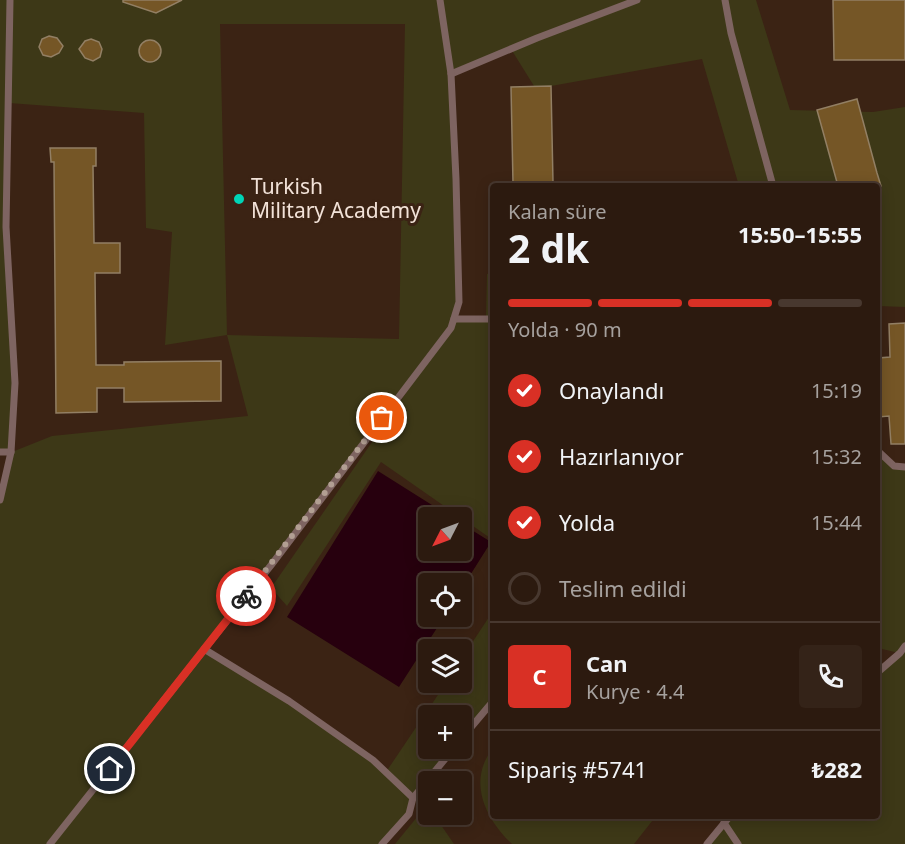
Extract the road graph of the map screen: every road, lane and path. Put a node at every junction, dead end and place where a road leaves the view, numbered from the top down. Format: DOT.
graph roads {
  1 [pos="10,0"];
  2 [pos="440,0"];
  3 [pos="637,0"];
  4 [pos="725,0"];
  5 [pos="451,74"];
  6 [pos="772,183"];
  7 [pos="454,319"];
  8 [pos="490,319"];
  9 [pos="0,452"];
  10 [pos="11,452"];
  11 [pos="880,453"];
  12 [pos="905,467"];
  13 [pos="0,500"];
  14 [pos="905,646"];
  15 [pos="204,649"];
  16 [pos="880,670"];
  17 [pos="490,705"];
  18 [pos="472,726"];
  19 [pos="445,759"];
  20 [pos="413,798"];
  21 [pos="727,819"];
  22 [pos="724,823"];
  23 [pos="51,844"];
  24 [pos="382,844"];
  25 [pos="707,844"];
  26 [pos="738,844"];
  1 -- 10 [label="lane"];
  2 -- 5 [label="lane"];
  3 -- 5 [label="lane"];
  4 -- 6 [label="lane"];
  5 -- 7 [label="lane"];
  7 -- 8 [label="lane"];
  7 -- 15 [label="lane"];
  9 -- 10 [label="lane"];
  10 -- 13 [label="lane"];
  11 -- 12 [label="lane"];
  14 -- 16 [label="lane"];
  15 -- 20 [label="lane"];
  15 -- 23 [label="lane"];
  17 -- 18 [label="lane"];
  19 -- 20 [label="lane"];
  20 -- 24 [label="lane"];
  21 -- 22 [label="lane"];
  22 -- 25 [label="lane"];
  22 -- 26 [label="lane"];
}
